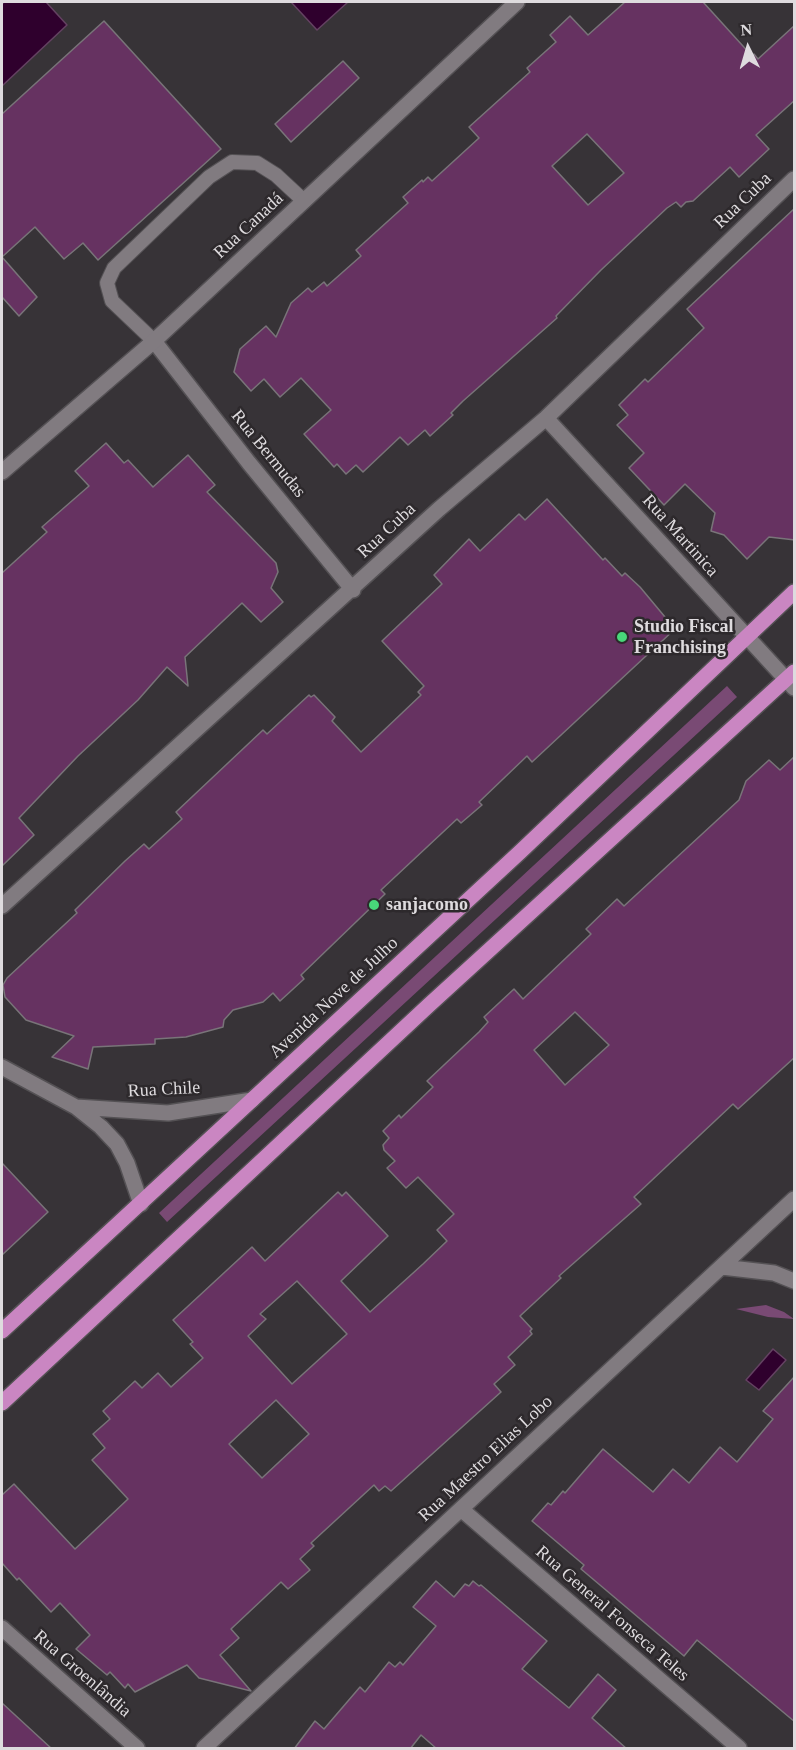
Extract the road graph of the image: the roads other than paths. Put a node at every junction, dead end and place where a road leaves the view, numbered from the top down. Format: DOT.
graph roads {
  1 [pos="517,2"];
  2 [pos="795,178"];
  3 [pos="304,201"];
  4 [pos="154,341"];
  5 [pos="546,417"];
  6 [pos="2,472"];
  7 [pos="353,590"];
  8 [pos="795,592"];
  9 [pos="747,637"];
  10 [pos="792,680"];
  11 [pos="2,906"];
  12 [pos="2,1067"];
  13 [pos="252,1100"];
  14 [pos="76,1107"];
  15 [pos="795,1199"];
  16 [pos="141,1204"];
  17 [pos="722,1267"];
  18 [pos="795,1281"];
  19 [pos="2,1331"];
  20 [pos="2,1403"];
  21 [pos="461,1509"];
  22 [pos="2,1628"];
  23 [pos="137,1749"];
  24 [pos="204,1749"];
  25 [pos="739,1749"];
  1 -- 3 [label="street, Rua Canadá"];
  2 -- 5 [label="street, Rua Cuba"];
  3 -- 4 [label="street, Rua Canadá"];
  3 -- 4 [label="lane"];
  4 -- 6 [label="street, Rua Canadá"];
  4 -- 7 [label="street, Rua Bermudas"];
  5 -- 7 [label="street, Rua Cuba"];
  5 -- 9 [label="street, Rua Martinica"];
  7 -- 11 [label="street, Rua Cuba"];
  8 -- 9 [label="main road, Avenida Nove de Julho"];
  9 -- 10 [label="street, Rua Martinica"];
  9 -- 13 [label="main road, Avenida Nove de Julho"];
  10 -- 20 [label="main road"];
  12 -- 14 [label="street, Rua Chile"];
  13 -- 14 [label="street, Rua Chile"];
  13 -- 16 [label="main road, Avenida Nove de Julho"];
  14 -- 16 [label="street, Rua Chile"];
  15 -- 17 [label="street, Rua Maestro Elias Lobo"];
  16 -- 19 [label="main road, Avenida Nove de Julho"];
  17 -- 18 [label="street"];
  17 -- 21 [label="street, Rua Maestro Elias Lobo"];
  21 -- 24 [label="street, Rua Maestro Elias Lobo"];
  21 -- 25 [label="street, Rua General Fonseca Teles"];
  22 -- 23 [label="street, Rua Groenlândia"];
}
